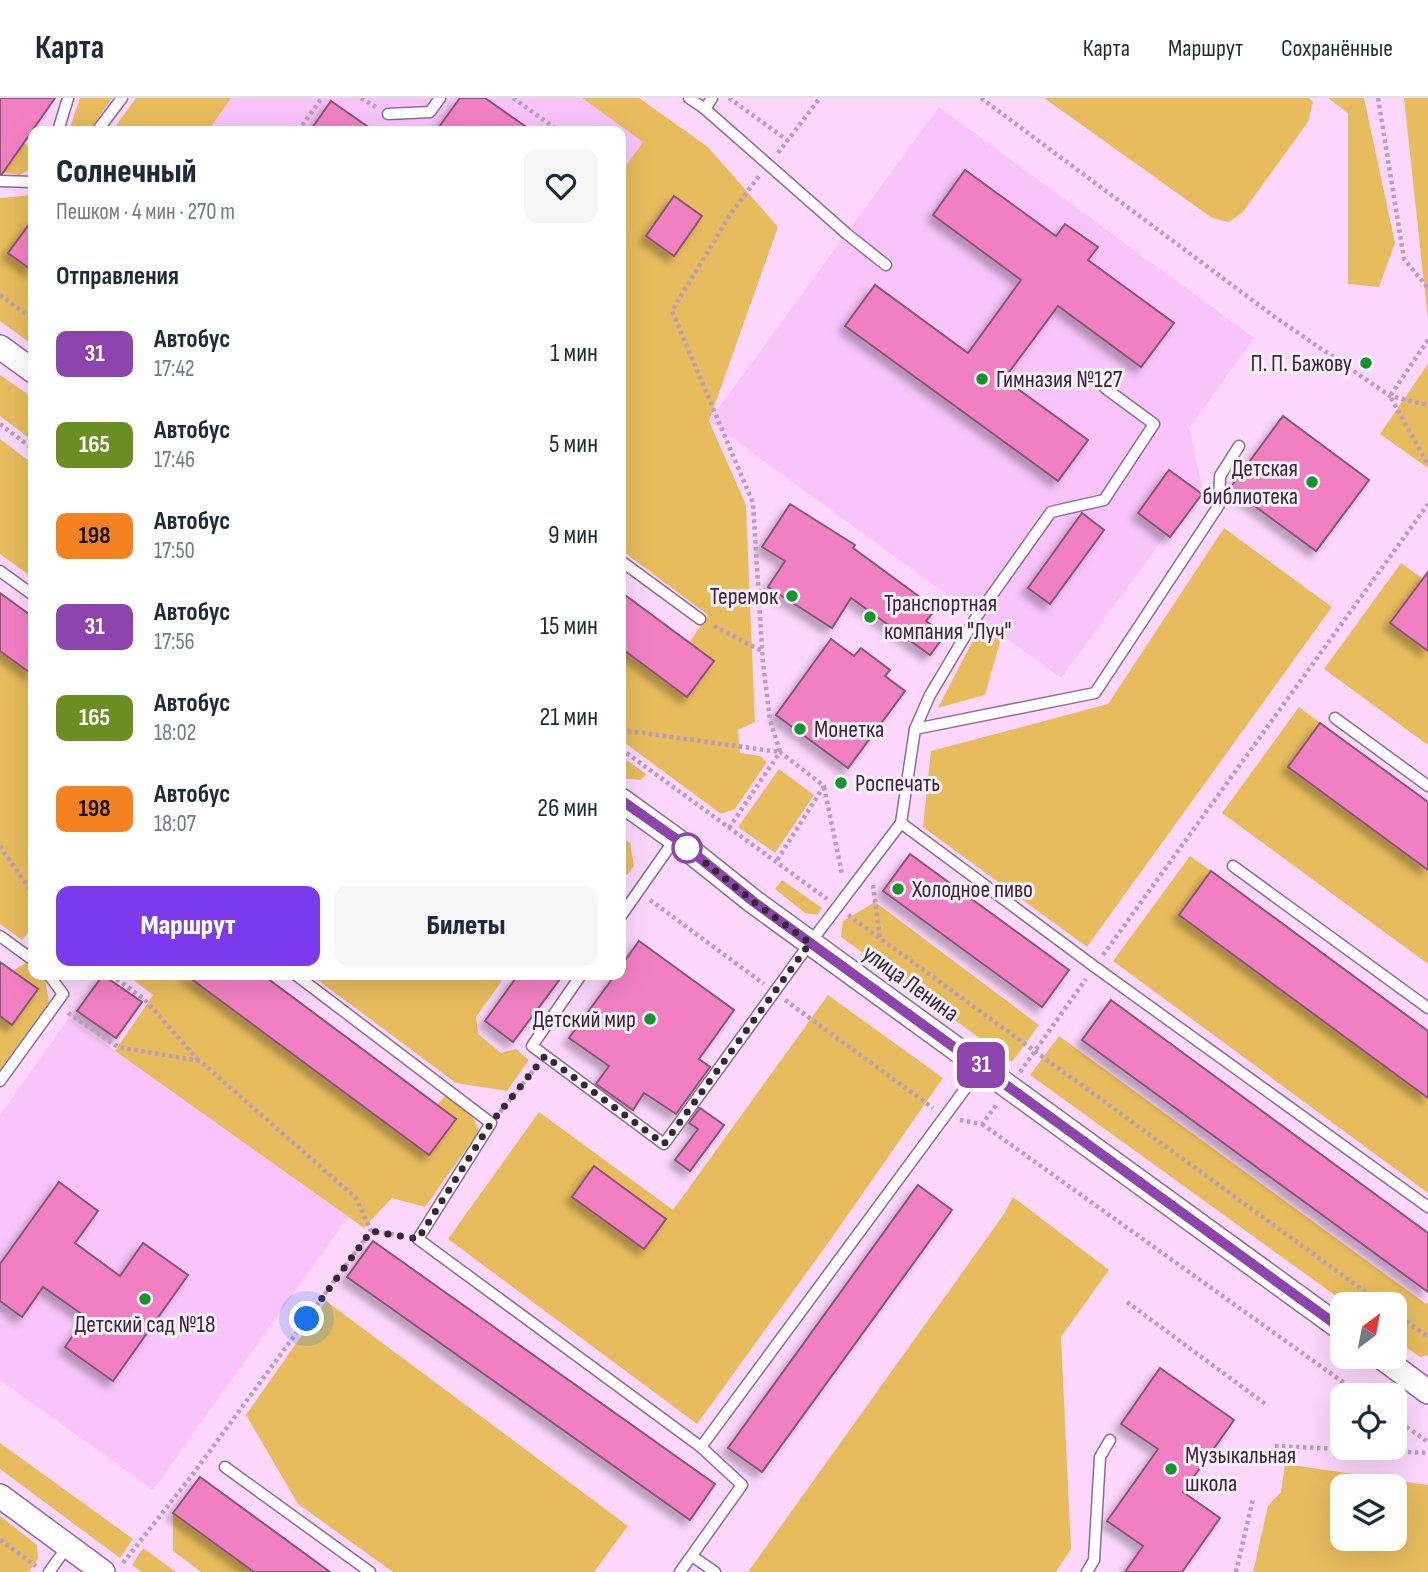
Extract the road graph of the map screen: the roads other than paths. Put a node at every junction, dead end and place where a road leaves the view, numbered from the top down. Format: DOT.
graph roads {
  1 [pos="68,98"];
  2 [pos="122,98"];
  3 [pos="440,98"];
  4 [pos="689,98"];
  5 [pos="712,98"];
  6 [pos="705,109"];
  7 [pos="388,114"];
  8 [pos="60,126"];
  9 [pos="101,126"];
  10 [pos="0,181"];
  11 [pos="28,182"];
  12 [pos="886,265"];
  13 [pos="0,347"];
  14 [pos="28,367"];
  15 [pos="1105,388"];
  16 [pos="1239,446"];
  17 [pos="626,565"];
  18 [pos="0,571"];
  19 [pos="28,591"];
  20 [pos="700,619"];
  21 [pos="1335,718"];
  22 [pos="915,729"];
  23 [pos="1428,786"];
  24 [pos="626,804"];
  25 [pos="901,823"];
  26 [pos="675,838"];
  27 [pos="1234,866"];
  28 [pos="626,909"];
  29 [pos="0,936"];
  30 [pos="810,943"];
  31 [pos="28,957"];
  32 [pos="53,980"];
  33 [pos="303,980"];
  34 [pos="578,980"];
  35 [pos="1428,1008"];
  36 [pos="982,1066"];
  37 [pos="0,1081"];
  38 [pos="1428,1207"];
  39 [pos="1330,1320"];
  40 [pos="1397,1369"];
  41 [pos="1428,1392"];
  42 [pos="1110,1440"];
  43 [pos="701,1447"];
  44 [pos="225,1467"];
  45 [pos="0,1496"];
  46 [pos="68,1546"];
  47 [pos="692,1556"];
  48 [pos="47,1572"];
  49 [pos="103,1572"];
  50 [pos="370,1572"];
  51 [pos="680,1572"];
  52 [pos="715,1572"];
  53 [pos="1087,1572"];
  1 -- 8 [label="lane"];
  2 -- 9 [label="lane"];
  3 -- 7 [label="lane"];
  4 -- 6 [label="lane"];
  5 -- 6 [label="lane"];
  6 -- 12 [label="lane"];
  10 -- 11 [label="lane"];
  13 -- 14 [label="street"];
  15 -- 22 [label="lane"];
  16 -- 22 [label="lane"];
  17 -- 20 [label="lane"];
  18 -- 19 [label="lane"];
  21 -- 23 [label="lane"];
  22 -- 25 [label="lane"];
  24 -- 26 [label="street, улица Ленина"];
  25 -- 30 [label="lane"];
  25 -- 38 [label="lane"];
  26 -- 28 [label="lane"];
  26 -- 30 [label="street, улица Ленина"];
  27 -- 35 [label="lane"];
  29 -- 31 [label="lane"];
  30 -- 34 [label="lane"];
  30 -- 36 [label="street, улица Ленина"];
  32 -- 37 [label="lane"];
  33 -- 43 [label="lane"];
  36 -- 39 [label="street, улица Ленина"];
  36 -- 43 [label="lane"];
  40 -- 41 [label="street"];
  42 -- 53 [label="lane"];
  43 -- 47 [label="lane"];
  44 -- 50 [label="lane"];
  45 -- 46 [label="street"];
  46 -- 48 [label="lane"];
  46 -- 49 [label="street"];
  47 -- 51 [label="lane"];
  47 -- 52 [label="lane"];
}
